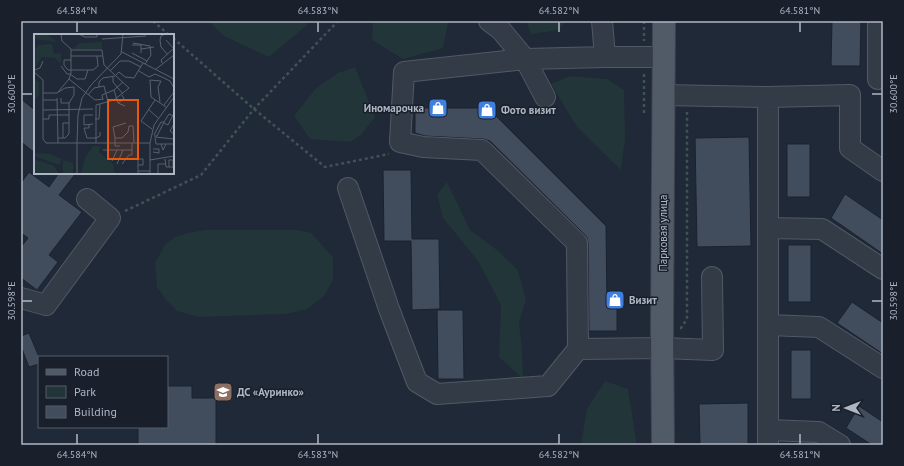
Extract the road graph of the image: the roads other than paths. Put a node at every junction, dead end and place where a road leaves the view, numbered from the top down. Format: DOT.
graph roads {
  1 [pos="602,21"];
  2 [pos="664,21"];
  3 [pos="883,21"];
  4 [pos="500,24"];
  5 [pos="605,57"];
  6 [pos="664,57"];
  7 [pos="525,59"];
  8 [pos="878,79"];
  9 [pos="664,95"];
  10 [pos="545,97"];
  11 [pos="768,97"];
  12 [pos="883,171"];
  13 [pos="348,188"];
  14 [pos="87,199"];
  15 [pos="768,228"];
  16 [pos="883,269"];
  17 [pos="712,278"];
  18 [pos="21,298"];
  19 [pos="21,305"];
  20 [pos="46,305"];
  21 [pos="768,325"];
  22 [pos="662,337"];
  23 [pos="578,349"];
  24 [pos="883,368"];
  25 [pos="768,438"];
  26 [pos="663,445"];
  27 [pos="840,445"];
  1 -- 5 [label="lane"];
  2 -- 6 [label="main road, Парковая улица"];
  3 -- 8 [label="lane"];
  4 -- 7 [label="lane"];
  5 -- 6 [label="lane"];
  5 -- 7 [label="lane"];
  6 -- 9 [label="main road, Парковая улица"];
  7 -- 10 [label="lane"];
  7 -- 23 [label="lane"];
  9 -- 11 [label="lane"];
  9 -- 22 [label="main road, Парковая улица"];
  11 -- 12 [label="lane"];
  11 -- 15 [label="lane"];
  13 -- 23 [label="lane"];
  14 -- 20 [label="lane"];
  15 -- 16 [label="lane"];
  15 -- 21 [label="lane"];
  17 -- 22 [label="lane"];
  18 -- 20 [label="lane"];
  19 -- 20 [label="lane"];
  21 -- 24 [label="lane"];
  21 -- 25 [label="lane"];
  22 -- 23 [label="lane"];
  22 -- 26 [label="main road, Парковая улица"];
  25 -- 27 [label="lane"];
}
